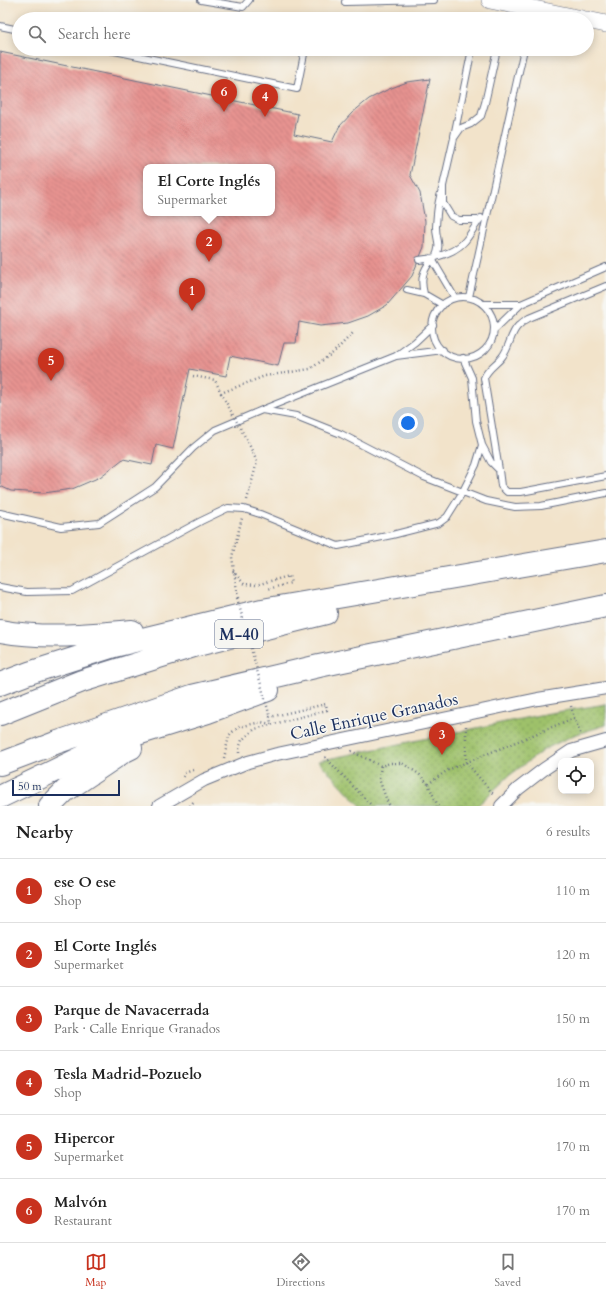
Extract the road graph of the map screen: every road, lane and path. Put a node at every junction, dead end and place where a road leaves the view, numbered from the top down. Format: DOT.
graph roads {
  1 [pos="201,0"];
  2 [pos="249,0"];
  3 [pos="434,0"];
  4 [pos="490,0"];
  5 [pos="345,2"];
  6 [pos="528,7"];
  7 [pos="550,12"];
  8 [pos="594,21"];
  9 [pos="606,24"];
  10 [pos="0,26"];
  11 [pos="12,29"];
  12 [pos="139,56"];
  13 [pos="304,56"];
  14 [pos="471,56"];
  15 [pos="496,56"];
  16 [pos="522,56"];
  17 [pos="454,138"];
  18 [pos="443,186"];
  19 [pos="488,209"];
  20 [pos="479,220"];
  21 [pos="434,258"];
  22 [pos="419,260"];
  23 [pos="606,267"];
  24 [pos="606,286"];
  25 [pos="407,290"];
  26 [pos="424,294"];
  27 [pos="469,297"];
  28 [pos="455,298"];
  29 [pos="483,304"];
  30 [pos="521,304"];
  31 [pos="443,305"];
  32 [pos="432,326"];
  33 [pos="494,330"];
  34 [pos="353,333"];
  35 [pos="443,350"];
  36 [pos="396,356"];
  37 [pos="463,358"];
  38 [pos="193,376"];
  39 [pos="221,393"];
  40 [pos="262,410"];
  41 [pos="249,444"];
  42 [pos="482,445"];
  43 [pos="499,470"];
  44 [pos="606,476"];
  45 [pos="462,492"];
  46 [pos="606,493"];
  47 [pos="0,513"];
  48 [pos="606,551"];
  49 [pos="484,573"];
  50 [pos="0,587"];
  51 [pos="264,590"];
  52 [pos="244,596"];
  53 [pos="237,598"];
  54 [pos="606,606"];
  55 [pos="186,628"];
  56 [pos="0,631"];
  57 [pos="319,666"];
  58 [pos="0,684"];
  59 [pos="606,688"];
  60 [pos="568,694"];
  61 [pos="208,712"];
  62 [pos="0,714"];
  63 [pos="466,714"];
  64 [pos="270,717"];
  65 [pos="574,718"];
  66 [pos="271,724"];
  67 [pos="606,741"];
  68 [pos="330,742"];
  69 [pos="313,745"];
  70 [pos="586,747"];
  71 [pos="239,754"];
  72 [pos="218,761"];
  73 [pos="466,762"];
  74 [pos="0,764"];
  75 [pos="381,766"];
  76 [pos="198,768"];
  77 [pos="428,784"];
  78 [pos="188,788"];
  79 [pos="0,797"];
  80 [pos="50,806"];
  81 [pos="159,806"];
  82 [pos="190,806"];
  83 [pos="372,806"];
  84 [pos="390,806"];
  85 [pos="438,806"];
  86 [pos="502,806"];
  1 -- 2 [label="lane"];
  3 -- 5 [label="lane"];
  4 -- 6 [label="street"];
  6 -- 7 [label="street"];
  8 -- 9 [label="street"];
  10 -- 11 [label="lane"];
  12 -- 13 [label="lane"];
  14 -- 17 [label="lane"];
  15 -- 17 [label="lane"];
  16 -- 19 [label="lane"];
  17 -- 18 [label="lane"];
  18 -- 20 [label="lane"];
  18 -- 21 [label="lane"];
  19 -- 20 [label="lane"];
  19 -- 27 [label="lane"];
  20 -- 21 [label="lane"];
  21 -- 22 [label="lane"];
  21 -- 26 [label="lane"];
  21 -- 28 [label="lane"];
  23 -- 30 [label="lane"];
  24 -- 43 [label="lane"];
  25 -- 26 [label="lane"];
  26 -- 31 [label="lane"];
  27 -- 28 [label="lane"];
  27 -- 29 [label="lane"];
  28 -- 31 [label="lane"];
  29 -- 30 [label="lane"];
  29 -- 33 [label="lane"];
  30 -- 33 [label="lane"];
  31 -- 32 [label="lane"];
  32 -- 35 [label="lane"];
  32 -- 36 [label="lane"];
  33 -- 37 [label="lane"];
  34 -- 39 [label="path"];
  35 -- 36 [label="lane"];
  35 -- 37 [label="lane"];
  36 -- 40 [label="lane"];
  37 -- 42 [label="lane"];
  38 -- 39 [label="path"];
  39 -- 41 [label="path, bridge"];
  40 -- 45 [label="lane"];
  40 -- 47 [label="lane"];
  42 -- 43 [label="lane"];
  42 -- 45 [label="lane"];
  43 -- 44 [label="lane"];
  45 -- 46 [label="lane"];
  45 -- 50 [label="lane"];
  48 -- 49 [label="highway, M-40"];
  49 -- 55 [label="highway"];
  49 -- 62 [label="highway, M-40"];
  51 -- 53 [label="path"];
  52 -- 53 [label="path"];
  53 -- 64 [label="path, bridge"];
  54 -- 57 [label="highway"];
  55 -- 56 [label="highway"];
  55 -- 58 [label="highway"];
  57 -- 61 [label="highway"];
  57 -- 74 [label="highway"];
  59 -- 60 [label="street, Calle Enrique Granados"];
  60 -- 63 [label="street, Calle Enrique Granados"];
  60 -- 65 [label="path"];
  61 -- 79 [label="highway"];
  61 -- 80 [label="highway"];
  63 -- 68 [label="street, Calle Enrique Granados"];
  63 -- 73 [label="path"];
  64 -- 66 [label="path"];
  64 -- 66 [label="path"];
  65 -- 70 [label="path"];
  65 -- 73 [label="path"];
  66 -- 71 [label="path"];
  66 -- 72 [label="path"];
  67 -- 70 [label="street"];
  68 -- 69 [label="street, Calle Enrique Granados"];
  68 -- 75 [label="path"];
  69 -- 78 [label="street, Calle Enrique Granados"];
  69 -- 83 [label="path"];
  70 -- 86 [label="street"];
  73 -- 77 [label="path"];
  73 -- 86 [label="path"];
  75 -- 77 [label="path"];
  75 -- 84 [label="path"];
  76 -- 78 [label="path"];
  77 -- 85 [label="path"];
  78 -- 81 [label="street, Calle Enrique Granados"];
  78 -- 82 [label="path"];
}
